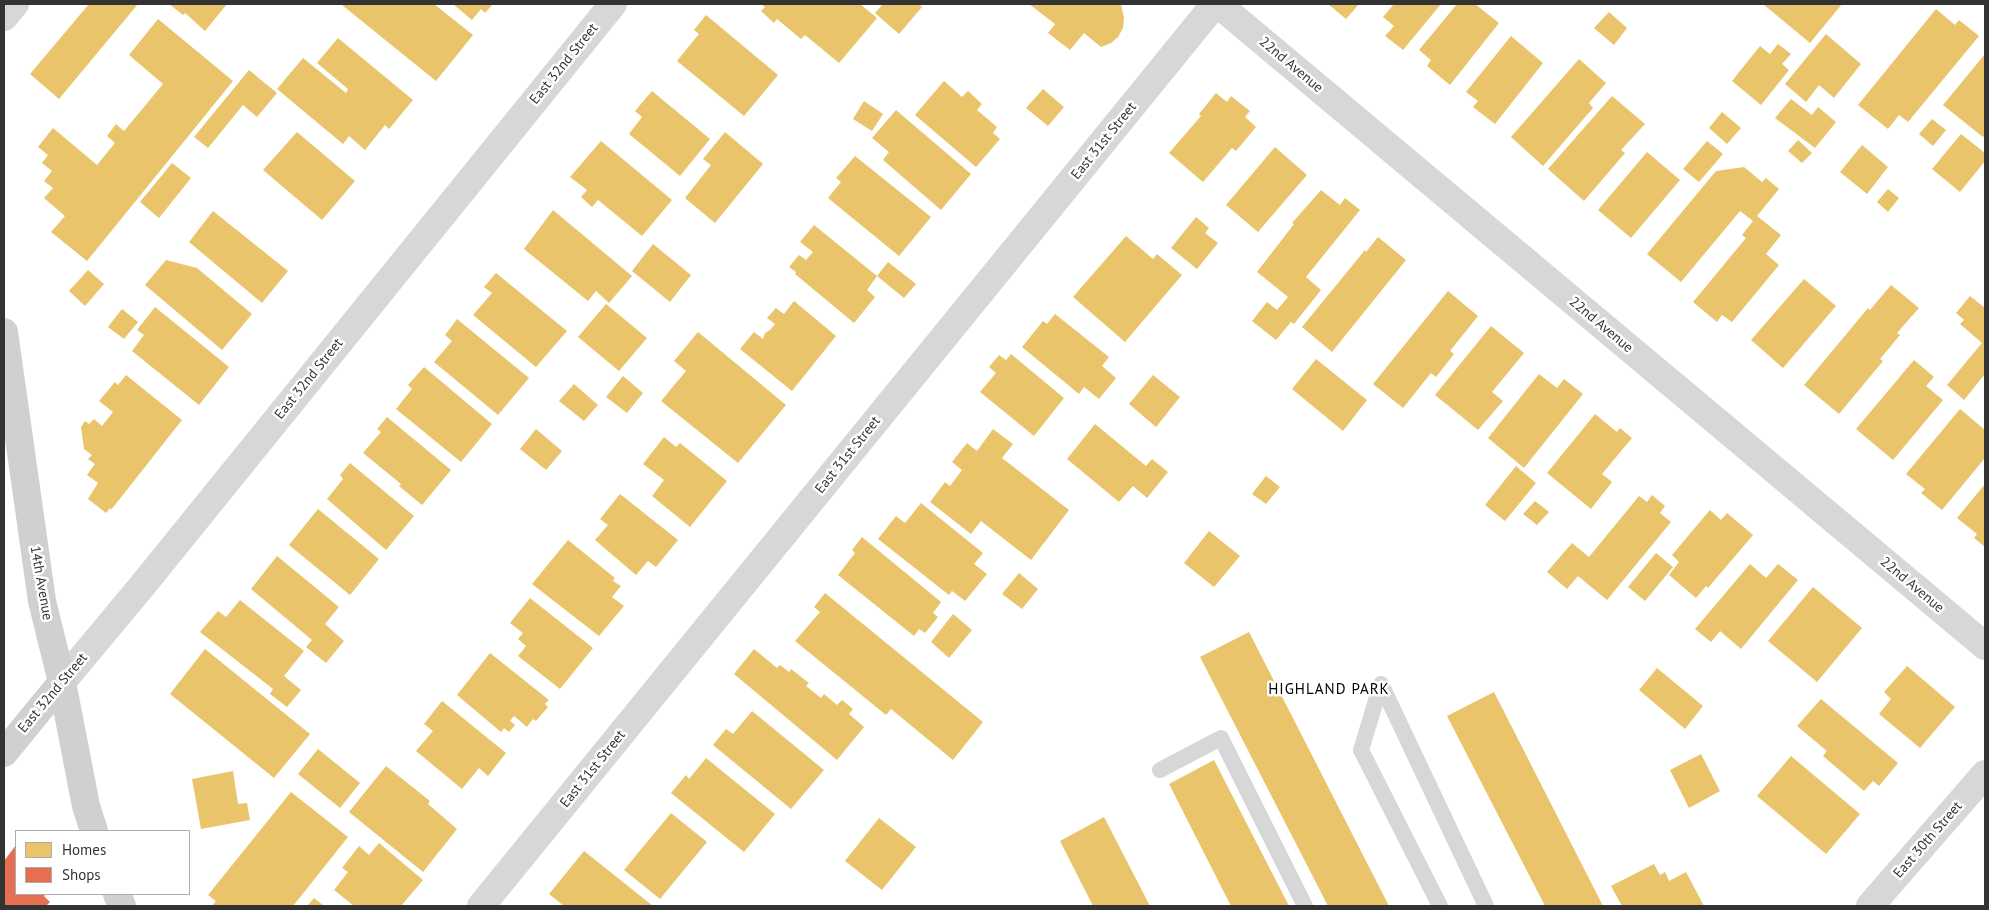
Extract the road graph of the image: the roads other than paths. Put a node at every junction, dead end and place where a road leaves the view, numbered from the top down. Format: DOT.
graph roads {
  1 [pos="15,4"];
  2 [pos="613,4"];
  3 [pos="1216,4"];
  4 [pos="4,17"];
  5 [pos="4,332"];
  6 [pos="1985,646"];
  7 [pos="62,682"];
  8 [pos="4,753"];
  9 [pos="1160,770"];
  10 [pos="1985,774"];
  11 [pos="94,830"];
  12 [pos="482,906"];
  13 [pos="1305,906"];
  14 [pos="1440,906"];
  15 [pos="1484,906"];
  16 [pos="1870,906"];
  1 -- 4 [label="street"];
  2 -- 7 [label="street, East 32nd Street"];
  3 -- 6 [label="street, 22nd Avenue"];
  3 -- 12 [label="street, East 31st Street"];
  5 -- 7 [label="street, 14th Avenue"];
  7 -- 8 [label="street, East 32nd Street"];
  7 -- 11 [label="street, 14th Avenue"];
  9 -- 13 [label="lane"];
  10 -- 16 [label="street, East 30th Street"];
  14 -- 15 [label="lane"];
}
